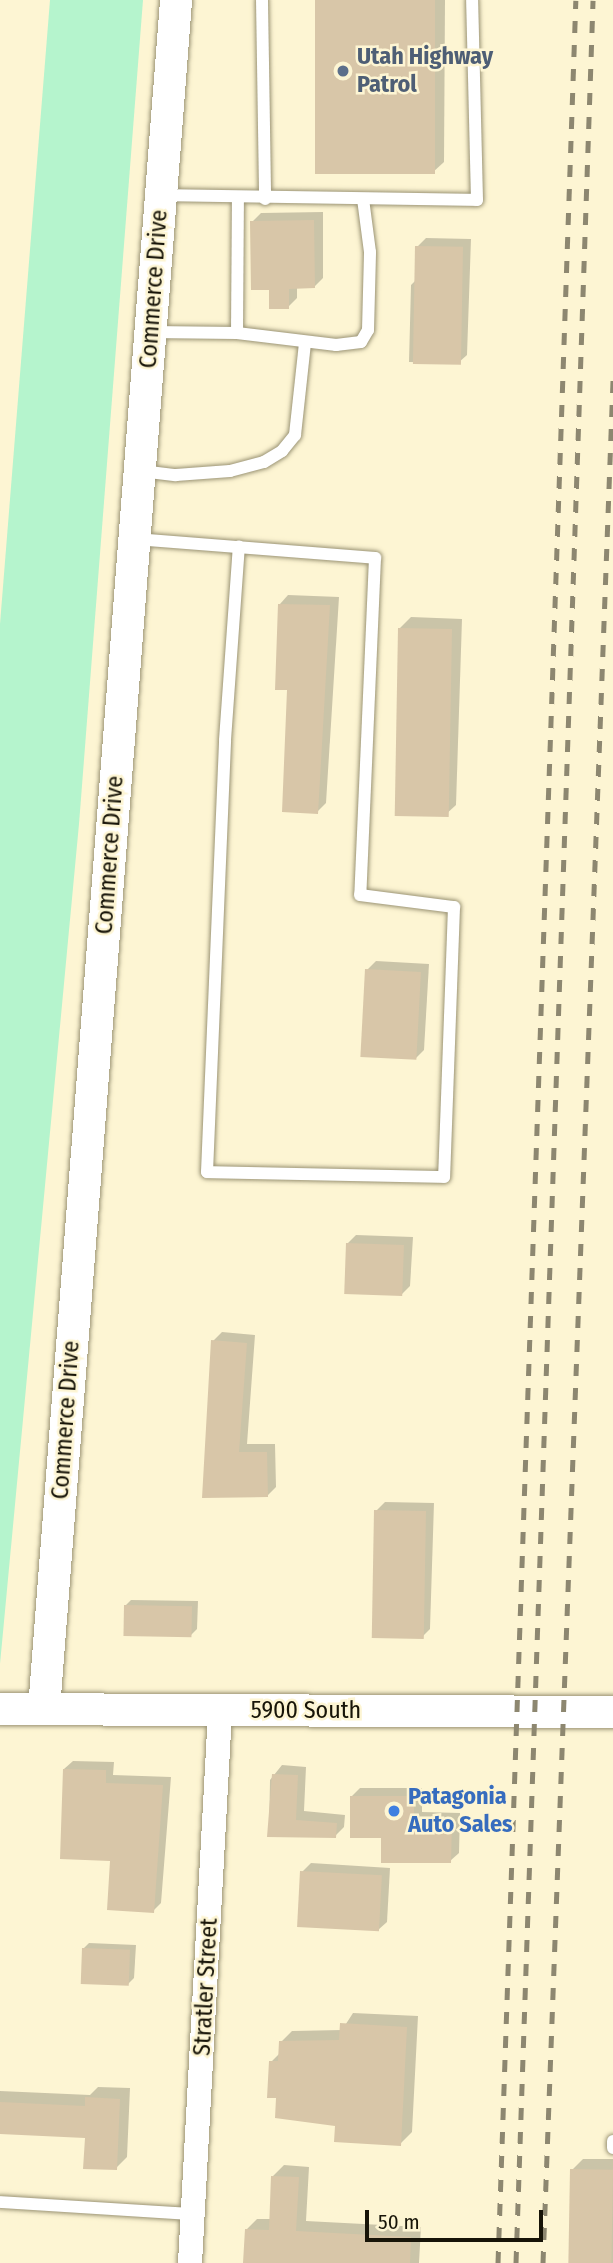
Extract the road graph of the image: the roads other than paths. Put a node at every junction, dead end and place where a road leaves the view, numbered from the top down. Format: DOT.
graph roads {
  1 [pos="176,0"];
  2 [pos="262,0"];
  3 [pos="472,0"];
  4 [pos="161,195"];
  5 [pos="238,199"];
  6 [pos="265,199"];
  7 [pos="363,200"];
  8 [pos="151,331"];
  9 [pos="237,334"];
  10 [pos="304,343"];
  11 [pos="141,471"];
  12 [pos="135,539"];
  13 [pos="239,547"];
  14 [pos="0,1709"];
  15 [pos="44,1709"];
  16 [pos="220,1712"];
  17 [pos="613,1712"];
  18 [pos="613,2141"];
  19 [pos="613,2148"];
  20 [pos="0,2202"];
  21 [pos="193,2214"];
  22 [pos="190,2263"];
  1 -- 4 [label="street, Commerce Drive"];
  2 -- 6 [label="lane"];
  3 -- 7 [label="lane"];
  4 -- 5 [label="lane"];
  4 -- 8 [label="street, Commerce Drive"];
  5 -- 6 [label="lane"];
  5 -- 9 [label="lane"];
  6 -- 7 [label="lane"];
  7 -- 10 [label="lane"];
  8 -- 9 [label="lane"];
  8 -- 11 [label="street, Commerce Drive"];
  9 -- 10 [label="lane"];
  10 -- 11 [label="lane"];
  11 -- 12 [label="street, Commerce Drive"];
  12 -- 13 [label="lane"];
  12 -- 15 [label="street, Commerce Drive"];
  13 -- 13 [label="lane"];
  14 -- 15 [label="street, 5900 South"];
  15 -- 16 [label="street, 5900 South"];
  16 -- 17 [label="street, 5900 South"];
  16 -- 21 [label="street, Stratler Street"];
  18 -- 19 [label="lane"];
  20 -- 21 [label="lane"];
  21 -- 22 [label="street, Stratler Street"];
}
